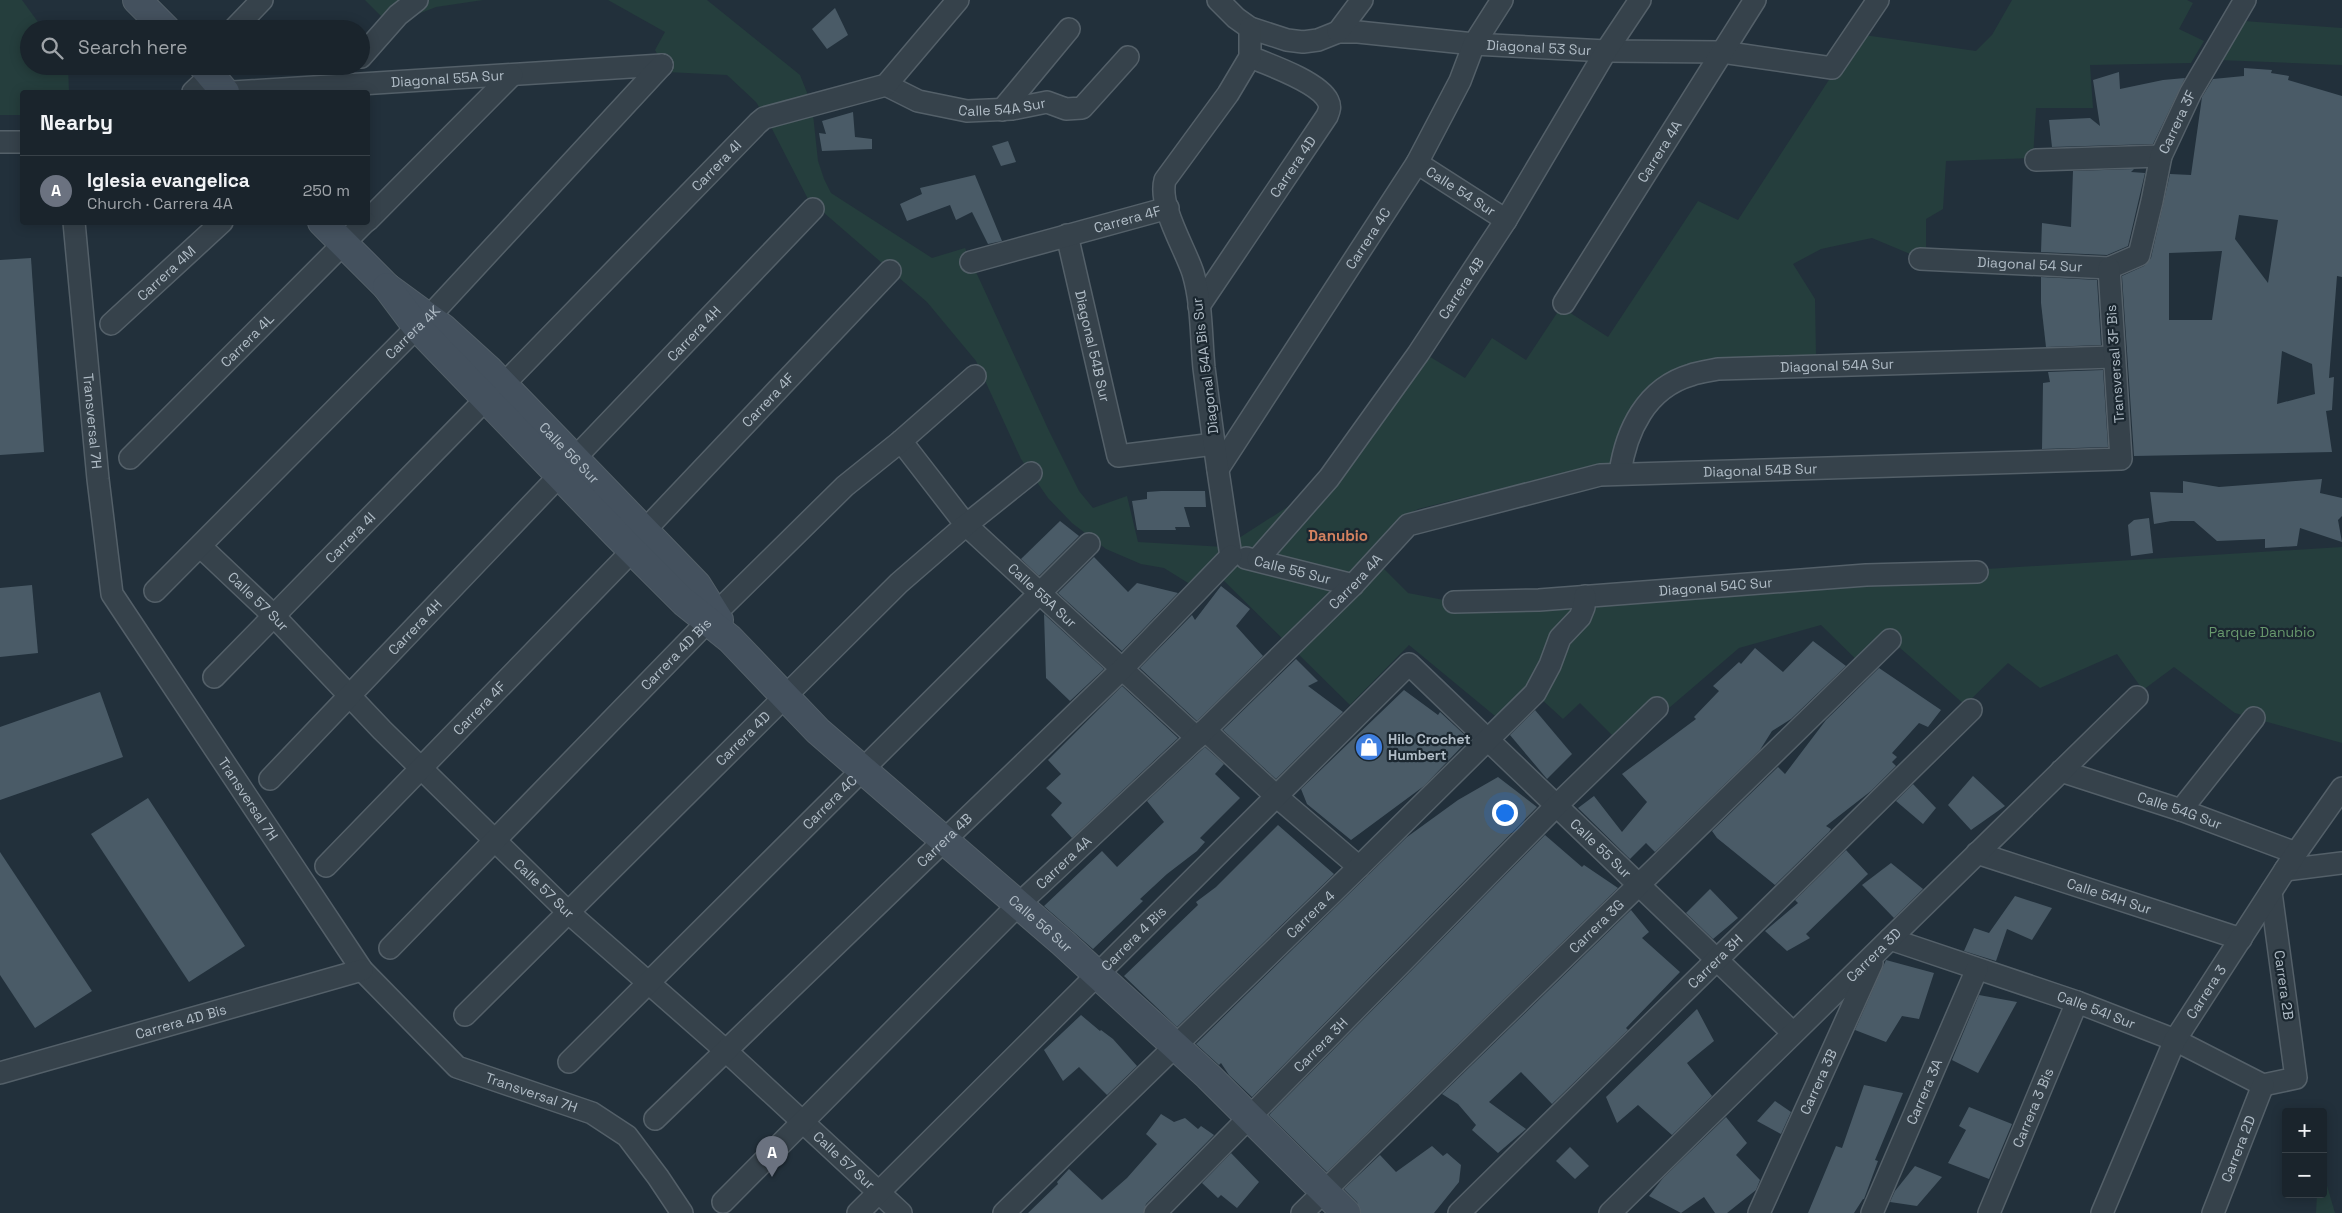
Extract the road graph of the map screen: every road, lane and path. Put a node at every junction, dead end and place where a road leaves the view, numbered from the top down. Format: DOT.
graph roads {
  1 [pos="137,0"];
  2 [pos="262,0"];
  3 [pos="417,0"];
  4 [pos="958,0"];
  5 [pos="1218,0"];
  6 [pos="1362,0"];
  7 [pos="1502,0"];
  8 [pos="1640,0"];
  9 [pos="1755,0"];
  10 [pos="1878,0"];
  11 [pos="2245,0"];
  12 [pos="157,20"];
  13 [pos="243,20"];
  14 [pos="1250,28"];
  15 [pos="1068,29"];
  16 [pos="1338,32"];
  17 [pos="1474,44"];
  18 [pos="370,47"];
  19 [pos="1606,51"];
  20 [pos="1722,52"];
  21 [pos="1128,57"];
  22 [pos="1250,57"];
  23 [pos="662,65"];
  24 [pos="512,74"];
  25 [pos="346,75"];
  26 [pos="886,85"];
  27 [pos="334,90"];
  28 [pos="1002,110"];
  29 [pos="0,142"];
  30 [pos="20,142"];
  31 [pos="2161,156"];
  32 [pos="2036,160"];
  33 [pos="1417,163"];
  34 [pos="1168,208"];
  35 [pos="813,209"];
  36 [pos="370,217"];
  37 [pos="1506,220"];
  38 [pos="74,225"];
  39 [pos="219,225"];
  40 [pos="325,225"];
  41 [pos="362,225"];
  42 [pos="1067,235"];
  43 [pos="344,244"];
  44 [pos="2139,255"];
  45 [pos="1920,259"];
  46 [pos="971,262"];
  47 [pos="2109,268"];
  48 [pos="890,271"];
  49 [pos="1564,303"];
  50 [pos="1199,306"];
  51 [pos="422,322"];
  52 [pos="111,324"];
  53 [pos="2114,357"];
  54 [pos="975,376"];
  55 [pos="495,392"];
  56 [pos="901,441"];
  57 [pos="1214,444"];
  58 [pos="130,458"];
  59 [pos="2121,459"];
  60 [pos="568,467"];
  61 [pos="1218,469"];
  62 [pos="1032,473"];
  63 [pos="1620,473"];
  64 [pos="966,525"];
  65 [pos="1408,525"];
  66 [pos="639,540"];
  67 [pos="1089,544"];
  68 [pos="201,547"];
  69 [pos="1231,556"];
  70 [pos="1258,559"];
  71 [pos="1977,572"];
  72 [pos="1353,585"];
  73 [pos="155,591"];
  74 [pos="1041,593"];
  75 [pos="1585,596"];
  76 [pos="1454,602"];
  77 [pos="274,616"];
  78 [pos="712,618"];
  79 [pos="1890,640"];
  80 [pos="1409,664"];
  81 [pos="1122,669"];
  82 [pos="214,677"];
  83 [pos="350,695"];
  84 [pos="785,696"];
  85 [pos="2137,697"];
  86 [pos="1656,708"];
  87 [pos="1971,710"];
  88 [pos="2254,718"];
  89 [pos="1201,734"];
  90 [pos="1487,739"];
  91 [pos="421,768"];
  92 [pos="862,771"];
  93 [pos="2061,771"];
  94 [pos="270,780"];
  95 [pos="2342,788"];
  96 [pos="1275,795"];
  97 [pos="1556,806"];
  98 [pos="2181,810"];
  99 [pos="495,840"];
  100 [pos="944,841"];
  101 [pos="1977,853"];
  102 [pos="2291,862"];
  103 [pos="2342,863"];
  104 [pos="326,866"];
  105 [pos="1359,867"];
  106 [pos="1639,885"];
  107 [pos="2272,892"];
  108 [pos="1019,904"];
  109 [pos="569,913"];
  110 [pos="2241,939"];
  111 [pos="1884,944"];
  112 [pos="390,948"];
  113 [pos="1716,960"];
  114 [pos="1977,969"];
  115 [pos="362,970"];
  116 [pos="1097,973"];
  117 [pos="648,983"];
  118 [pos="2076,1002"];
  119 [pos="465,1015"];
  120 [pos="1793,1033"];
  121 [pos="2175,1040"];
  122 [pos="1175,1046"];
  123 [pos="726,1050"];
  124 [pos="569,1062"];
  125 [pos="0,1073"];
  126 [pos="2263,1085"];
  127 [pos="1250,1117"];
  128 [pos="655,1119"];
  129 [pos="803,1122"];
  130 [pos="879,1192"];
  131 [pos="1324,1192"];
  132 [pos="723,1202"];
  133 [pos="1623,1209"];
  134 [pos="682,1213"];
  135 [pos="858,1213"];
  136 [pos="901,1213"];
  137 [pos="1004,1213"];
  138 [pos="1155,1213"];
  139 [pos="1302,1213"];
  140 [pos="1346,1213"];
  141 [pos="1459,1213"];
  142 [pos="1759,1213"];
  143 [pos="1872,1213"];
  144 [pos="1989,1213"];
  145 [pos="2102,1213"];
  146 [pos="2212,1213"];
  1 -- 12 [label="street"];
  2 -- 13 [label="street"];
  3 -- 18 [label="street"];
  4 -- 26 [label="street"];
  5 -- 14 [label="street"];
  6 -- 16 [label="street"];
  7 -- 17 [label="street, Carrera 4C"];
  8 -- 19 [label="street, Carrera 4B"];
  9 -- 20 [label="street, Carrera 4A"];
  10 -- 20 [label="street, Diagonal 53 Sur"];
  11 -- 31 [label="street, Carrera 3F"];
  14 -- 16 [label="street, Diagonal 53 Sur"];
  14 -- 22 [label="street"];
  15 -- 28 [label="street"];
  16 -- 17 [label="street, Diagonal 53 Sur"];
  17 -- 19 [label="street, Diagonal 53 Sur"];
  17 -- 33 [label="street, Carrera 4C"];
  19 -- 20 [label="street, Diagonal 53 Sur"];
  19 -- 37 [label="street, Carrera 4B"];
  20 -- 49 [label="street, Carrera 4A"];
  21 -- 28 [label="street, Calle 54A Sur"];
  22 -- 34 [label="street, Diagonal 54A Bis Sur"];
  22 -- 50 [label="street, Carrera 4D"];
  23 -- 24 [label="street, Diagonal 55A Sur"];
  23 -- 51 [label="street, Carrera 4K"];
  24 -- 27 [label="street, Diagonal 55A Sur"];
  24 -- 36 [label="street, Carrera 4L"];
  25 -- 27 [label="street"];
  26 -- 28 [label="street, Calle 54A Sur"];
  26 -- 55 [label="street, Carrera 4I"];
  29 -- 30 [label="street"];
  31 -- 32 [label="street"];
  31 -- 44 [label="street, Carrera 3F"];
  33 -- 37 [label="street, Calle 54 Sur"];
  33 -- 61 [label="street, Carrera 4C"];
  34 -- 42 [label="street, Carrera 4F"];
  34 -- 50 [label="street, Diagonal 54A Bis Sur"];
  35 -- 60 [label="street, Carrera 4H"];
  37 -- 70 [label="street, Carrera 4B"];
  38 -- 115 [label="street, Transversal 7H"];
  39 -- 52 [label="street, Carrera 4M"];
  40 -- 43 [label="street, Calle 56 Sur"];
  41 -- 43 [label="street, Carrera 4L"];
  42 -- 46 [label="street, Carrera 4F"];
  42 -- 57 [label="street, Diagonal 54B Sur"];
  43 -- 51 [label="street, Calle 56 Sur"];
  43 -- 58 [label="street, Carrera 4L"];
  44 -- 47 [label="street, Diagonal 54 Sur"];
  45 -- 47 [label="street, Diagonal 54 Sur"];
  47 -- 53 [label="street, Transversal 3F Bis"];
  48 -- 66 [label="street, Carrera 4F"];
  50 -- 57 [label="street, Diagonal 54A Bis Sur"];
  51 -- 55 [label="street, Calle 56 Sur"];
  51 -- 68 [label="street, Carrera 4K"];
  53 -- 59 [label="street, Transversal 3F Bis"];
  53 -- 63 [label="street, Diagonal 54A Sur"];
  54 -- 56 [label="street, Carrera 4D Bis"];
  55 -- 60 [label="street, Calle 56 Sur"];
  55 -- 77 [label="street, Carrera 4I"];
  56 -- 64 [label="street, Calle 55A Sur"];
  56 -- 78 [label="street, Carrera 4D Bis"];
  57 -- 61 [label="street, Diagonal 54A Bis Sur"];
  59 -- 63 [label="street, Diagonal 54B Sur"];
  60 -- 66 [label="street, Calle 56 Sur"];
  60 -- 83 [label="street, Carrera 4H"];
  61 -- 69 [label="street, Diagonal 54A Bis Sur"];
  62 -- 64 [label="street, Carrera 4D"];
  63 -- 65 [label="street, Diagonal 54B Sur"];
  64 -- 74 [label="street, Calle 55A Sur"];
  64 -- 84 [label="street, Carrera 4D"];
  65 -- 72 [label="street, Carrera 4A"];
  66 -- 78 [label="street, Calle 56 Sur"];
  66 -- 91 [label="street, Carrera 4F"];
  67 -- 74 [label="street, Carrera 4C"];
  68 -- 73 [label="street, Carrera 4K"];
  68 -- 77 [label="street, Calle 57 Sur"];
  69 -- 70 [label="street, Calle 55 Sur"];
  69 -- 81 [label="street, Carrera 4B"];
  70 -- 72 [label="street, Calle 55 Sur"];
  71 -- 75 [label="street, Diagonal 54C Sur"];
  72 -- 89 [label="street, Carrera 4A"];
  74 -- 81 [label="street, Calle 55A Sur"];
  74 -- 92 [label="street, Carrera 4C"];
  75 -- 76 [label="street, Diagonal 54C Sur"];
  75 -- 90 [label="street, Carrera 4"];
  77 -- 82 [label="street, Carrera 4I"];
  77 -- 83 [label="street, Calle 57 Sur"];
  78 -- 84 [label="street, Calle 56 Sur"];
  78 -- 99 [label="street, Carrera 4D Bis"];
  79 -- 106 [label="street, Carrera 3G"];
  80 -- 90 [label="street, Calle 55 Sur"];
  80 -- 96 [label="street, Carrera 4 Bis"];
  81 -- 89 [label="street, Calle 55A Sur"];
  81 -- 100 [label="street, Carrera 4B"];
  83 -- 91 [label="street, Calle 57 Sur"];
  83 -- 94 [label="street, Carrera 4H"];
  84 -- 92 [label="street, Calle 56 Sur"];
  84 -- 109 [label="street, Carrera 4D"];
  85 -- 93 [label="street, Carrera 3D"];
  86 -- 97 [label="street, Carrera 3H"];
  87 -- 113 [label="street, Carrera 3H"];
  88 -- 98 [label="street"];
  89 -- 96 [label="street, Calle 55A Sur"];
  89 -- 108 [label="street, Carrera 4A"];
  90 -- 97 [label="street, Calle 55 Sur"];
  90 -- 105 [label="street, Carrera 4"];
  91 -- 99 [label="street, Calle 57 Sur"];
  91 -- 104 [label="street, Carrera 4F"];
  92 -- 100 [label="street, Calle 56 Sur"];
  92 -- 117 [label="street, Carrera 4C"];
  93 -- 98 [label="street, Calle 54G Sur"];
  93 -- 101 [label="street, Carrera 3D"];
  95 -- 102 [label="street, Carrera 3"];
  96 -- 105 [label="street, Calle 55A Sur"];
  96 -- 116 [label="street, Carrera 4 Bis"];
  97 -- 106 [label="street, Calle 55 Sur"];
  97 -- 127 [label="street, Carrera 3H"];
  98 -- 102 [label="street, Calle 54G Sur"];
  99 -- 109 [label="street, Calle 57 Sur"];
  99 -- 112 [label="street, Carrera 4D Bis"];
  100 -- 108 [label="street, Calle 56 Sur"];
  100 -- 123 [label="street, Carrera 4B"];
  101 -- 110 [label="street, Calle 54H Sur"];
  101 -- 111 [label="street, Carrera 3D"];
  102 -- 103 [label="street, Calle 54G Sur"];
  102 -- 107 [label="street, Carrera 3"];
  105 -- 122 [label="street, Carrera 4"];
  106 -- 113 [label="street, Calle 55 Sur"];
  106 -- 131 [label="street, Carrera 3G"];
  107 -- 110 [label="street, Carrera 3"];
  107 -- 126 [label="street, Carrera 2B"];
  108 -- 116 [label="street, Calle 56 Sur"];
  108 -- 129 [label="street, Carrera 4A"];
  109 -- 117 [label="street, Calle 57 Sur"];
  109 -- 119 [label="street, Carrera 4D"];
  110 -- 121 [label="street, Carrera 3"];
  111 -- 114 [label="street, Calle 54I Sur"];
  111 -- 120 [label="street, Carrera 3D"];
  111 -- 142 [label="street, Carrera 3B"];
  113 -- 120 [label="street, Calle 55 Sur"];
  113 -- 141 [label="street, Carrera 3H"];
  114 -- 118 [label="street, Calle 54I Sur"];
  114 -- 143 [label="street, Carrera 3A"];
  115 -- 125 [label="street, Carrera 4D Bis"];
  115 -- 134 [label="street, Transversal 7H"];
  116 -- 122 [label="street, Calle 56 Sur"];
  116 -- 130 [label="street, Carrera 4 Bis"];
  117 -- 123 [label="street, Calle 57 Sur"];
  117 -- 124 [label="street, Carrera 4C"];
  118 -- 121 [label="street, Calle 54I Sur"];
  118 -- 144 [label="street, Carrera 3 Bis"];
  120 -- 133 [label="street, Carrera 3D"];
  121 -- 126 [label="street, Calle 54I Sur"];
  121 -- 145 [label="street, Carrera 3"];
  122 -- 127 [label="street, Calle 56 Sur"];
  122 -- 137 [label="street, Carrera 4"];
  123 -- 128 [label="street, Carrera 4B"];
  123 -- 129 [label="street, Calle 57 Sur"];
  126 -- 146 [label="street, Carrera 2D"];
  127 -- 131 [label="street, Calle 56 Sur"];
  127 -- 138 [label="street, Carrera 3H"];
  129 -- 130 [label="street, Calle 57 Sur"];
  129 -- 132 [label="street, Carrera 4A"];
  130 -- 135 [label="street, Carrera 4 Bis"];
  130 -- 136 [label="street, Calle 57 Sur"];
  131 -- 139 [label="street, Carrera 3G"];
  131 -- 140 [label="street, Calle 56 Sur"];
}
